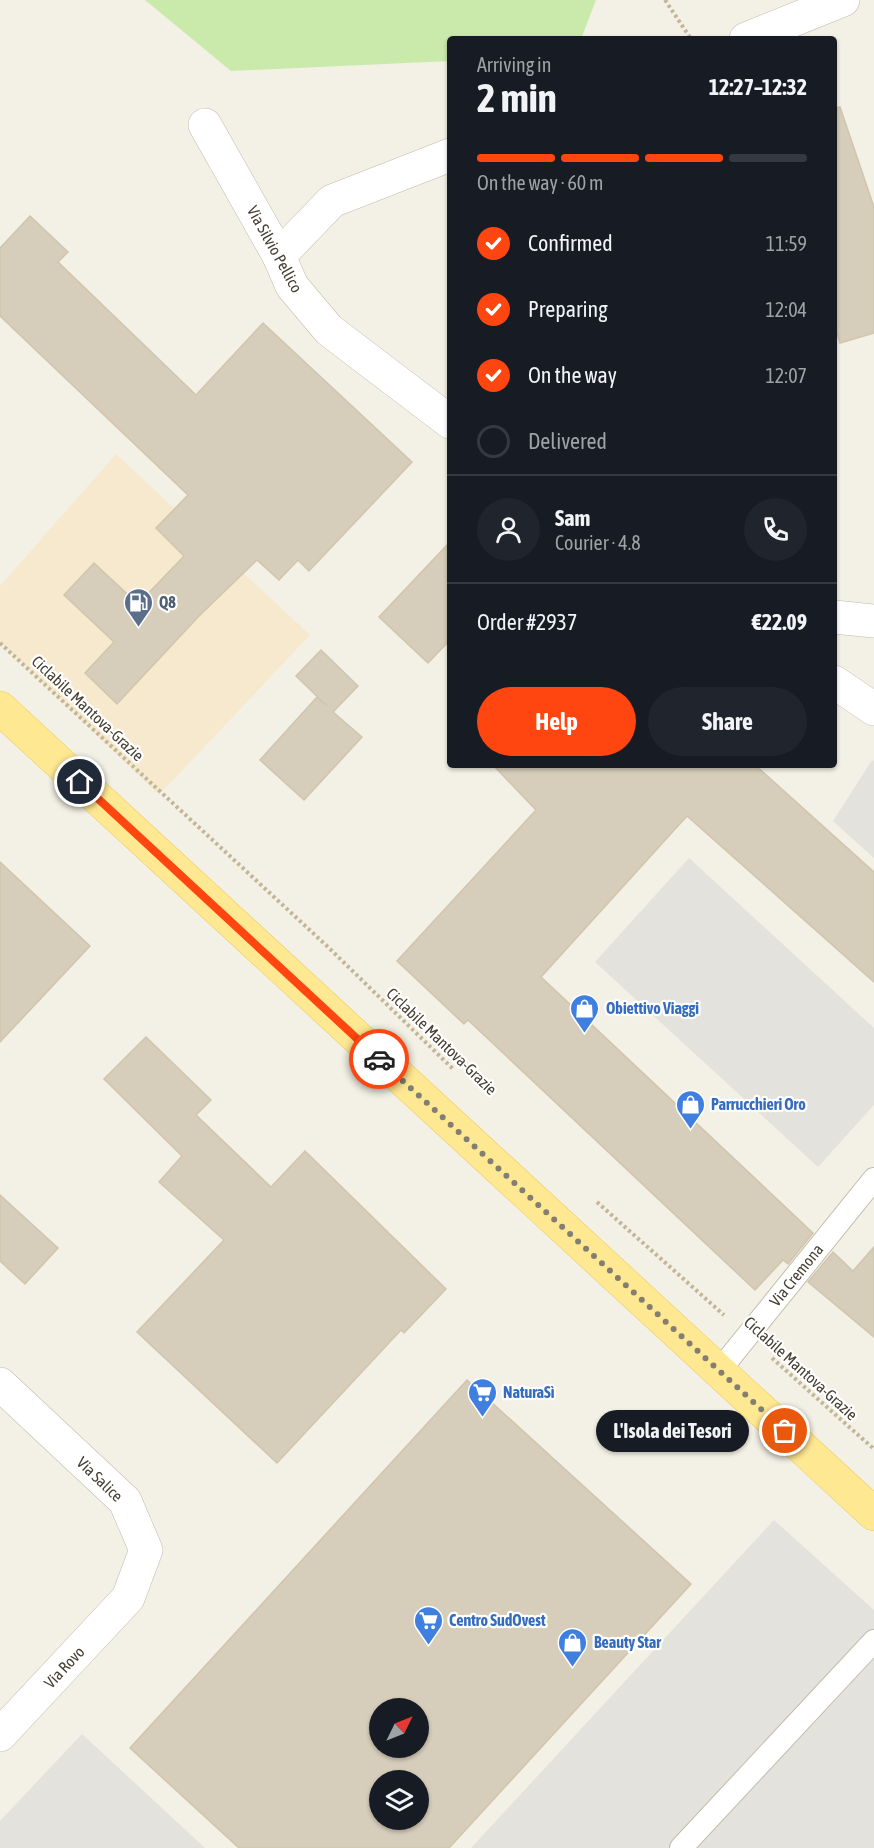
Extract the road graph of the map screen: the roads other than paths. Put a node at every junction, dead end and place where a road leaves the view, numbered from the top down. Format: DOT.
graph roads {
  1 [pos="843,0"];
  2 [pos="753,36"];
  3 [pos="205,125"];
  4 [pos="447,156"];
  5 [pos="279,256"];
  6 [pos="447,420"];
  7 [pos="837,617"];
  8 [pos="874,621"];
  9 [pos="837,684"];
  10 [pos="0,708"];
  11 [pos="874,709"];
  12 [pos="874,1179"];
  13 [pos="719,1371"];
  14 [pos="0,1384"];
  15 [pos="874,1514"];
  16 [pos="128,1598"];
  17 [pos="874,1641"];
  18 [pos="0,1735"];
  19 [pos="681,1848"];
  1 -- 2 [label="street"];
  3 -- 5 [label="street, Via Silvio Pellico"];
  4 -- 5 [label="street"];
  5 -- 6 [label="street, Via Silvio Pellico"];
  7 -- 8 [label="street"];
  9 -- 11 [label="street"];
  10 -- 13 [label="main road"];
  12 -- 13 [label="lane, Via Cremona"];
  13 -- 15 [label="main road"];
  14 -- 16 [label="street, Via Salice"];
  16 -- 18 [label="street, Via Rovo"];
  17 -- 19 [label="lane"];
}
